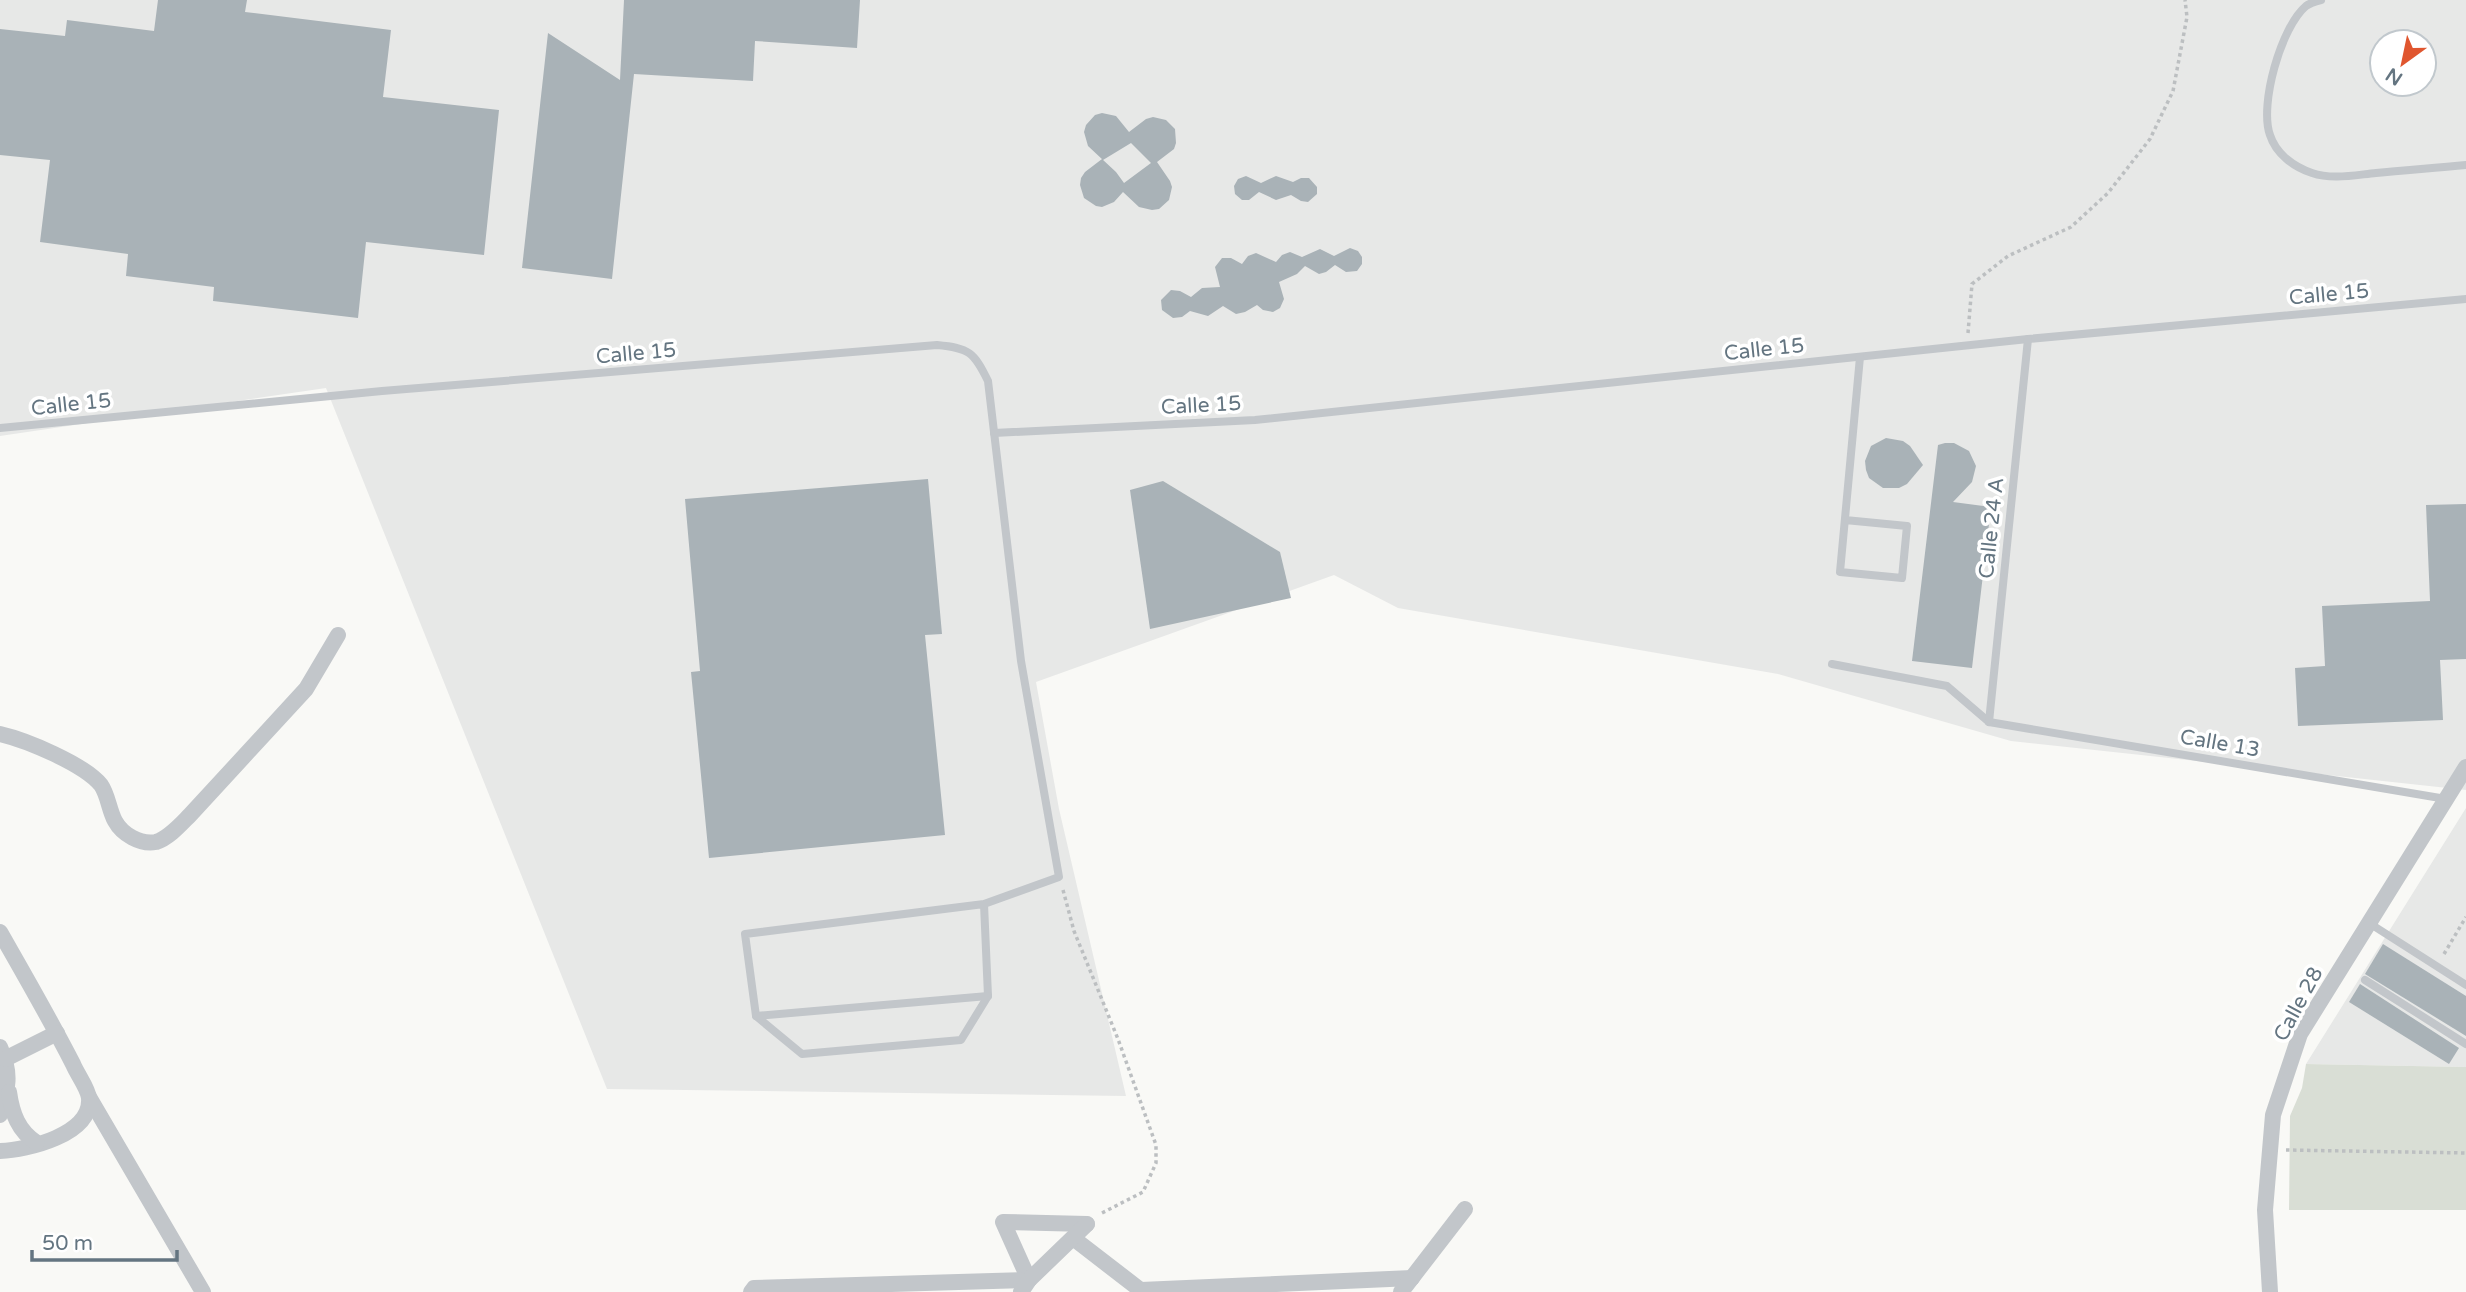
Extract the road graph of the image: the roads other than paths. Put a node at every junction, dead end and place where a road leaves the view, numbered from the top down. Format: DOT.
graph roads {
  1 [pos="2321,0"];
  2 [pos="2303,2"];
  3 [pos="2466,165"];
  4 [pos="2466,299"];
  5 [pos="2028,339"];
  6 [pos="1860,356"];
  7 [pos="0,428"];
  8 [pos="994,433"];
  9 [pos="1844,520"];
  10 [pos="338,635"];
  11 [pos="1832,664"];
  12 [pos="1989,722"];
  13 [pos="0,733"];
  14 [pos="2466,767"];
  15 [pos="2446,799"];
  16 [pos="984,904"];
  17 [pos="2369,923"];
  18 [pos="0,932"];
  19 [pos="2365,980"];
  20 [pos="2466,985"];
  21 [pos="988,996"];
  22 [pos="756,1016"];
  23 [pos="57,1033"];
  24 [pos="2466,1044"];
  25 [pos="3,1053"];
  26 [pos="9,1086"];
  27 [pos="89,1097"];
  28 [pos="0,1115"];
  29 [pos="37,1143"];
  30 [pos="0,1151"];
  31 [pos="1465,1209"];
  32 [pos="1073,1238"];
  33 [pos="1412,1278"];
  34 [pos="1025,1286"];
  35 [pos="1142,1291"];
  36 [pos="203,1292"];
  37 [pos="751,1292"];
  38 [pos="1401,1292"];
  39 [pos="2270,1292"];
  1 -- 2 [label="lane"];
  2 -- 3 [label="lane"];
  4 -- 5 [label="lane, Calle 15"];
  5 -- 6 [label="lane, Calle 15"];
  5 -- 12 [label="lane, Calle 24 A"];
  6 -- 8 [label="lane, Calle 15"];
  6 -- 9 [label="lane"];
  7 -- 8 [label="lane, Calle 15"];
  8 -- 16 [label="lane"];
  9 -- 9 [label="lane"];
  10 -- 13 [label="street"];
  11 -- 12 [label="lane"];
  12 -- 15 [label="lane, Calle 13"];
  14 -- 15 [label="street, Calle 28"];
  15 -- 17 [label="street, Calle 28"];
  16 -- 21 [label="lane"];
  16 -- 22 [label="lane"];
  17 -- 20 [label="lane"];
  17 -- 39 [label="street, Calle 28"];
  18 -- 23 [label="street"];
  19 -- 24 [label="lane"];
  21 -- 22 [label="lane"];
  21 -- 22 [label="lane"];
  23 -- 25 [label="street"];
  23 -- 27 [label="street"];
  25 -- 26 [label="street"];
  26 -- 28 [label="street"];
  26 -- 29 [label="street"];
  27 -- 29 [label="street"];
  27 -- 36 [label="street"];
  29 -- 30 [label="street"];
  31 -- 33 [label="street"];
  32 -- 34 [label="street"];
  32 -- 34 [label="street"];
  32 -- 35 [label="street"];
  33 -- 35 [label="street"];
  33 -- 38 [label="street"];
  34 -- 37 [label="street"];
}
